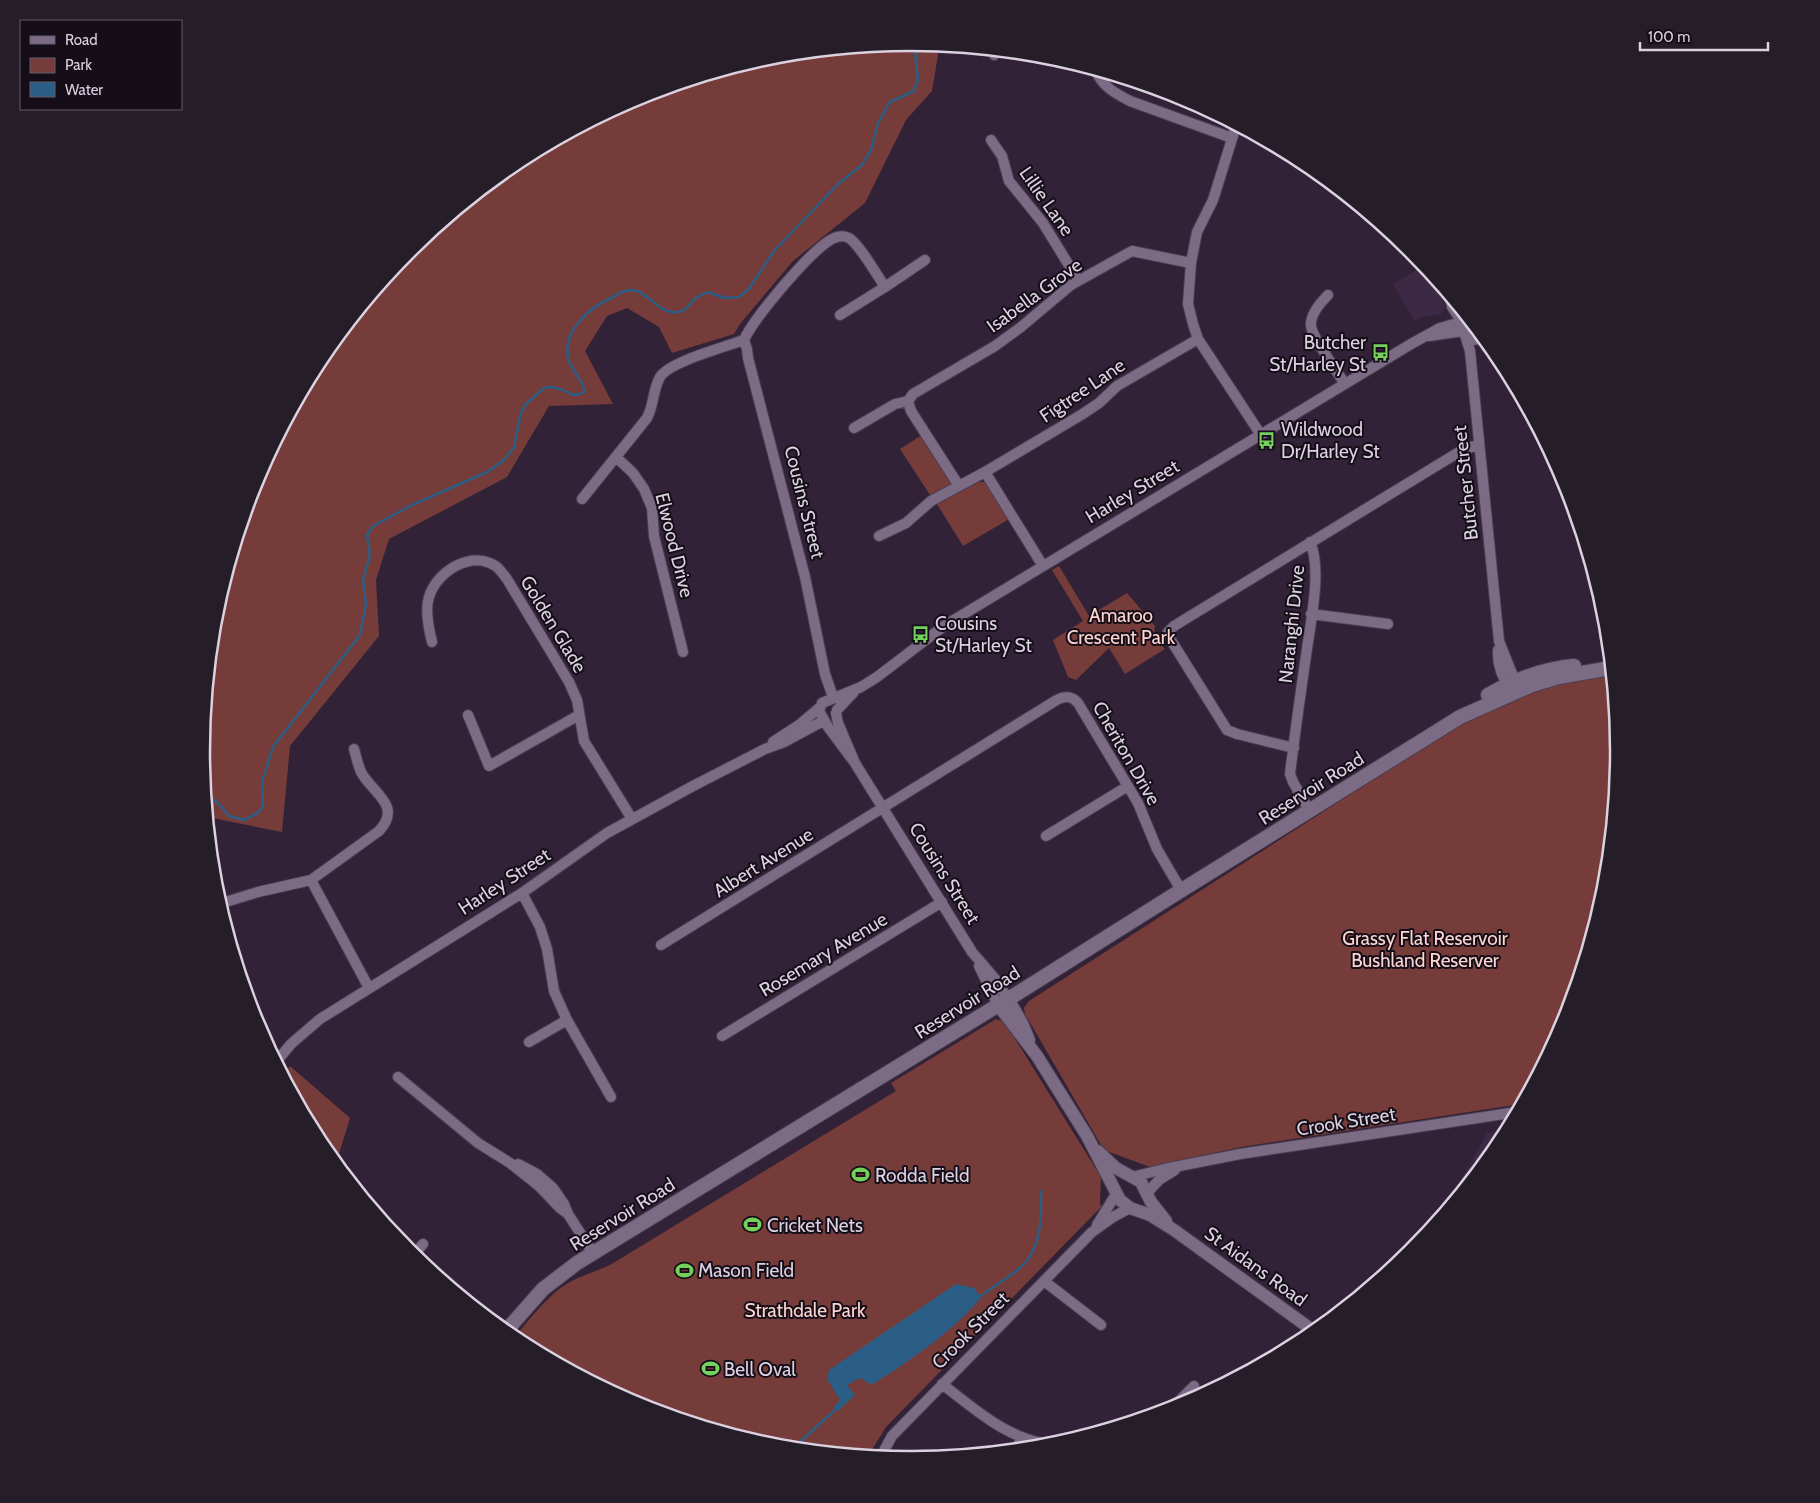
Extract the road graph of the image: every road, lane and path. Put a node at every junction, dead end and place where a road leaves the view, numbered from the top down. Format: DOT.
graph roads {
  1 [pos="1099,77"];
  2 [pos="1234,131"];
  3 [pos="1232,138"];
  4 [pos="991,140"];
  5 [pos="926,260"];
  6 [pos="1191,262"];
  7 [pos="1078,280"];
  8 [pos="885,287"];
  9 [pos="1328,295"];
  10 [pos="1454,311"];
  11 [pos="840,315"];
  12 [pos="1462,320"];
  13 [pos="1470,330"];
  14 [pos="1464,331"];
  15 [pos="1472,334"];
  16 [pos="1198,338"];
  17 [pos="744,340"];
  18 [pos="1345,384"];
  19 [pos="908,401"];
  20 [pos="854,428"];
  21 [pos="1260,435"];
  22 [pos="1479,444"];
  23 [pos="616,457"];
  24 [pos="986,472"];
  25 [pos="958,486"];
  26 [pos="582,500"];
  27 [pos="879,536"];
  28 [pos="1310,542"];
  29 [pos="1043,566"];
  30 [pos="1311,614"];
  31 [pos="1388,624"];
  32 [pos="432,642"];
  33 [pos="683,652"];
  34 [pos="1605,667"];
  35 [pos="825,674"];
  36 [pos="1512,686"];
  37 [pos="861,687"];
  38 [pos="834,697"];
  39 [pos="819,706"];
  40 [pos="836,712"];
  41 [pos="579,715"];
  42 [pos="468,716"];
  43 [pos="824,721"];
  44 [pos="1294,748"];
  45 [pos="354,749"];
  46 [pos="765,749"];
  47 [pos="855,763"];
  48 [pos="1128,786"];
  49 [pos="883,808"];
  50 [pos="1309,810"];
  51 [pos="632,819"];
  52 [pos="1046,836"];
  53 [pos="311,880"];
  54 [pos="1181,890"];
  55 [pos="522,893"];
  56 [pos="226,902"];
  57 [pos="942,902"];
  58 [pos="661,945"];
  59 [pos="369,988"];
  60 [pos="1003,1002"];
  61 [pos="567,1020"];
  62 [pos="722,1036"];
  63 [pos="529,1042"];
  64 [pos="280,1057"];
  65 [pos="398,1077"];
  66 [pos="611,1097"];
  67 [pos="1509,1113"];
  68 [pos="1087,1136"];
  69 [pos="1180,1167"];
  70 [pos="1132,1177"];
  71 [pos="1116,1193"];
  72 [pos="1147,1194"];
  73 [pos="1130,1208"];
  74 [pos="1174,1230"];
  75 [pos="1092,1232"];
  76 [pos="423,1244"];
  77 [pos="418,1250"];
  78 [pos="592,1253"];
  79 [pos="1044,1281"];
  80 [pos="1101,1325"];
  81 [pos="510,1326"];
  82 [pos="1308,1327"];
  83 [pos="942,1384"];
  84 [pos="1194,1386"];
  85 [pos="1185,1395"];
  86 [pos="1022,1439"];
  87 [pos="1031,1441"];
  88 [pos="1020,1443"];
  89 [pos="884,1451"];
  1 -- 3 [label="street"];
  2 -- 3 [label="street"];
  3 -- 6 [label="street"];
  4 -- 7 [label="street, Lillie Lane"];
  5 -- 8 [label="street"];
  6 -- 7 [label="street, Isabella Grove"];
  6 -- 16 [label="street"];
  7 -- 19 [label="street, Isabella Grove"];
  8 -- 11 [label="street"];
  8 -- 17 [label="street"];
  9 -- 18 [label="street"];
  10 -- 14 [label="street, Butcher Street"];
  12 -- 14 [label="street, Butcher Street"];
  13 -- 14 [label="street, Harley Street"];
  14 -- 15 [label="street, Harley Street"];
  14 -- 18 [label="street, Harley Street"];
  14 -- 22 [label="street, Butcher Street"];
  16 -- 21 [label="street"];
  16 -- 24 [label="street, Figtree Lane"];
  17 -- 23 [label="street"];
  17 -- 35 [label="street, Cousins Street"];
  18 -- 21 [label="street, Harley Street"];
  19 -- 20 [label="street, Isabella Grove"];
  19 -- 25 [label="street"];
  21 -- 29 [label="street, Harley Street"];
  22 -- 28 [label="street, Naranghi Drive"];
  22 -- 36 [label="street, Butcher Street"];
  23 -- 26 [label="street"];
  23 -- 33 [label="street, Elwood Drive"];
  24 -- 25 [label="street, Figtree Lane"];
  24 -- 29 [label="street"];
  25 -- 27 [label="street, Figtree Lane"];
  28 -- 30 [label="street, Naranghi Drive"];
  28 -- 44 [label="street"];
  29 -- 37 [label="street, Harley Street"];
  30 -- 31 [label="street"];
  30 -- 44 [label="street, Naranghi Drive"];
  32 -- 41 [label="street, Golden Glade"];
  34 -- 36 [label="main road, Reservoir Road"];
  35 -- 38 [label="street, Cousins Street"];
  35 -- 39 [label="street, Cousins Street"];
  36 -- 50 [label="main road, Reservoir Road"];
  37 -- 38 [label="street, Harley Street"];
  37 -- 40 [label="street, Harley Street"];
  38 -- 39 [label="street, Harley Street"];
  38 -- 40 [label="street, Cousins Street"];
  39 -- 43 [label="street, Cousins Street"];
  39 -- 46 [label="street, Harley Street"];
  40 -- 43 [label="street, Harley Street"];
  40 -- 47 [label="street, Cousins Street"];
  41 -- 42 [label="street"];
  41 -- 51 [label="street, Golden Glade"];
  43 -- 46 [label="street, Harley Street"];
  43 -- 47 [label="street, Cousins Street"];
  44 -- 50 [label="street, Naranghi Drive"];
  45 -- 53 [label="street"];
  46 -- 51 [label="street, Harley Street"];
  47 -- 49 [label="street, Cousins Street"];
  48 -- 49 [label="street, Cheriton Drive"];
  48 -- 52 [label="street"];
  48 -- 54 [label="street, Cheriton Drive"];
  49 -- 57 [label="street, Cousins Street"];
  49 -- 58 [label="street, Albert Avenue"];
  50 -- 54 [label="main road, Reservoir Road"];
  51 -- 55 [label="street, Harley Street"];
  53 -- 56 [label="street"];
  53 -- 59 [label="street"];
  54 -- 60 [label="main road, Reservoir Road"];
  55 -- 59 [label="street, Harley Street"];
  55 -- 61 [label="street"];
  57 -- 60 [label="street, Cousins Street"];
  57 -- 62 [label="street, Rosemary Avenue"];
  59 -- 64 [label="street, Harley Street"];
  60 -- 68 [label="street, Cousins Street"];
  60 -- 78 [label="main road, Reservoir Road"];
  61 -- 63 [label="street"];
  61 -- 66 [label="street"];
  65 -- 78 [label="street"];
  67 -- 69 [label="street, Crook Street"];
  68 -- 70 [label="street, Cousins Street"];
  68 -- 71 [label="street, Cousins Street"];
  69 -- 70 [label="street, Crook Street"];
  69 -- 72 [label="street, Crook Street"];
  70 -- 71 [label="street"];
  70 -- 72 [label="street"];
  71 -- 73 [label="street"];
  71 -- 75 [label="street, Crook Street"];
  72 -- 73 [label="street"];
  72 -- 74 [label="street, St Aidans Road"];
  73 -- 74 [label="street, St Aidans Road"];
  73 -- 75 [label="street, Crook Street"];
  74 -- 82 [label="street, St Aidans Road"];
  75 -- 79 [label="street, Crook Street"];
  76 -- 77 [label="street"];
  78 -- 81 [label="main road, Reservoir Road"];
  79 -- 80 [label="street"];
  79 -- 83 [label="street, Crook Street"];
  83 -- 86 [label="street"];
  83 -- 89 [label="street, Crook Street"];
  84 -- 85 [label="street"];
  86 -- 87 [label="street"];
  86 -- 88 [label="street"];
}
